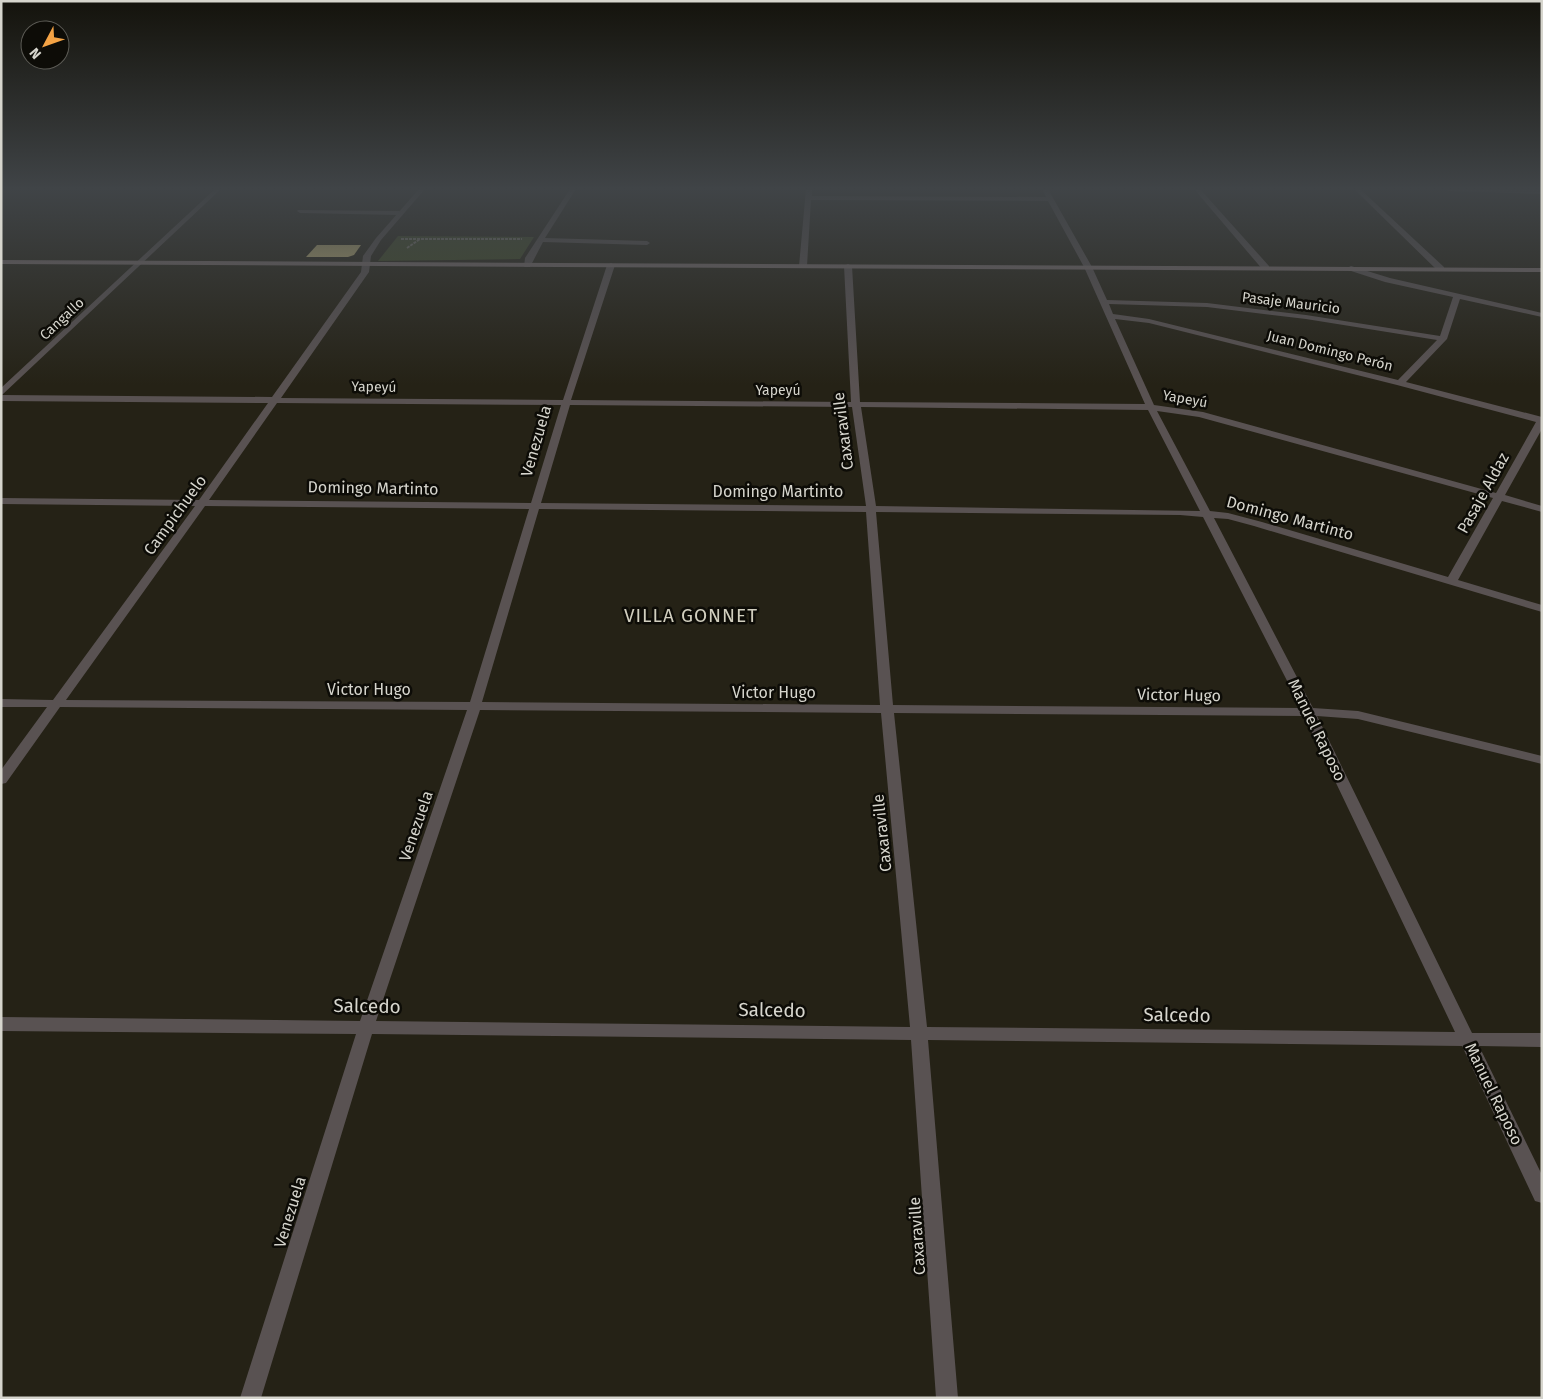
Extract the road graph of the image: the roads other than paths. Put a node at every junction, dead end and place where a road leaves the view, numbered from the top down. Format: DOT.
graph roads {
  1 [pos="149,254"];
  2 [pos="368,254"];
  3 [pos="531,254"];
  4 [pos="804,254"];
  5 [pos="1081,254"];
  6 [pos="1254,254"];
  7 [pos="1426,254"];
  8 [pos="1,262"];
  9 [pos="140,263"];
  10 [pos="366,264"];
  11 [pos="527,265"];
  12 [pos="611,265"];
  13 [pos="803,266"];
  14 [pos="848,266"];
  15 [pos="1088,267"];
  16 [pos="1266,268"];
  17 [pos="1351,268"];
  18 [pos="1442,269"];
  19 [pos="1542,270"];
  20 [pos="1457,296"];
  21 [pos="1104,302"];
  22 [pos="1542,315"];
  23 [pos="1109,316"];
  24 [pos="1443,339"];
  25 [pos="1400,383"];
  26 [pos="1,393"];
  27 [pos="1,398"];
  28 [pos="274,399"];
  29 [pos="566,403"];
  30 [pos="856,404"];
  31 [pos="1151,406"];
  32 [pos="1542,420"];
  33 [pos="1497,497"];
  34 [pos="1,501"];
  35 [pos="202,503"];
  36 [pos="535,506"];
  37 [pos="871,508"];
  38 [pos="1542,509"];
  39 [pos="1208,514"];
  40 [pos="1451,582"];
  41 [pos="1542,609"];
  42 [pos="1,703"];
  43 [pos="57,703"];
  44 [pos="475,706"];
  45 [pos="887,709"];
  46 [pos="1308,712"];
  47 [pos="1542,760"];
  48 [pos="1,780"];
  49 [pos="1,1024"];
  50 [pos="366,1028"];
  51 [pos="919,1033"];
  52 [pos="1468,1040"];
  53 [pos="1542,1040"];
  54 [pos="1542,1195"];
  55 [pos="250,1398"];
  56 [pos="947,1398"];
  1 -- 9 [label="street, Cangallo"];
  2 -- 10 [label="street, Campichuelo"];
  3 -- 11 [label="street"];
  4 -- 13 [label="street"];
  5 -- 15 [label="street, Manuel Raposo"];
  6 -- 16 [label="street"];
  7 -- 18 [label="street"];
  8 -- 9 [label="main road"];
  9 -- 10 [label="main road"];
  9 -- 26 [label="street, Cangallo"];
  10 -- 11 [label="main road"];
  10 -- 28 [label="street, Campichuelo"];
  11 -- 12 [label="main road"];
  12 -- 13 [label="main road"];
  12 -- 29 [label="street, Venezuela"];
  13 -- 14 [label="main road"];
  14 -- 15 [label="main road"];
  14 -- 30 [label="street, Caxaraville"];
  15 -- 16 [label="main road"];
  15 -- 21 [label="street, Manuel Raposo"];
  16 -- 17 [label="main road"];
  17 -- 18 [label="main road"];
  17 -- 20 [label="street"];
  18 -- 19 [label="main road"];
  20 -- 22 [label="street"];
  20 -- 24 [label="street"];
  21 -- 23 [label="street, Manuel Raposo"];
  21 -- 24 [label="street, Pasaje Mauricio"];
  23 -- 25 [label="street, Juan Domingo Perón"];
  23 -- 31 [label="street, Manuel Raposo"];
  24 -- 25 [label="street"];
  25 -- 32 [label="street, Juan Domingo Perón"];
  27 -- 28 [label="street, Yapeyú"];
  28 -- 29 [label="street, Yapeyú"];
  28 -- 35 [label="street, Campichuelo"];
  29 -- 30 [label="street, Yapeyú"];
  29 -- 36 [label="street, Venezuela"];
  30 -- 31 [label="street, Yapeyú"];
  30 -- 37 [label="street, Caxaraville"];
  31 -- 33 [label="street, Yapeyú"];
  31 -- 39 [label="street, Manuel Raposo"];
  32 -- 33 [label="street, Pasaje Aldaz"];
  33 -- 38 [label="street, Yapeyú"];
  33 -- 40 [label="street, Pasaje Aldaz"];
  34 -- 35 [label="street, Domingo Martinto"];
  35 -- 36 [label="street, Domingo Martinto"];
  35 -- 43 [label="street, Campichuelo"];
  36 -- 37 [label="street, Domingo Martinto"];
  36 -- 44 [label="street, Venezuela"];
  37 -- 39 [label="street, Domingo Martinto"];
  37 -- 45 [label="street, Caxaraville"];
  39 -- 40 [label="street, Domingo Martinto"];
  39 -- 46 [label="street, Manuel Raposo"];
  40 -- 41 [label="street, Domingo Martinto"];
  42 -- 43 [label="street, Victor Hugo"];
  43 -- 44 [label="street, Victor Hugo"];
  43 -- 48 [label="street, Campichuelo"];
  44 -- 45 [label="street, Victor Hugo"];
  44 -- 50 [label="street, Venezuela"];
  45 -- 46 [label="street, Victor Hugo"];
  45 -- 51 [label="street, Caxaraville"];
  46 -- 47 [label="street, Victor Hugo"];
  46 -- 52 [label="street, Manuel Raposo"];
  49 -- 50 [label="street, Salcedo"];
  50 -- 51 [label="street, Salcedo"];
  50 -- 55 [label="street, Venezuela"];
  51 -- 52 [label="street, Salcedo"];
  51 -- 56 [label="street, Caxaraville"];
  52 -- 53 [label="street, Salcedo"];
  52 -- 54 [label="street, Manuel Raposo"];
}
